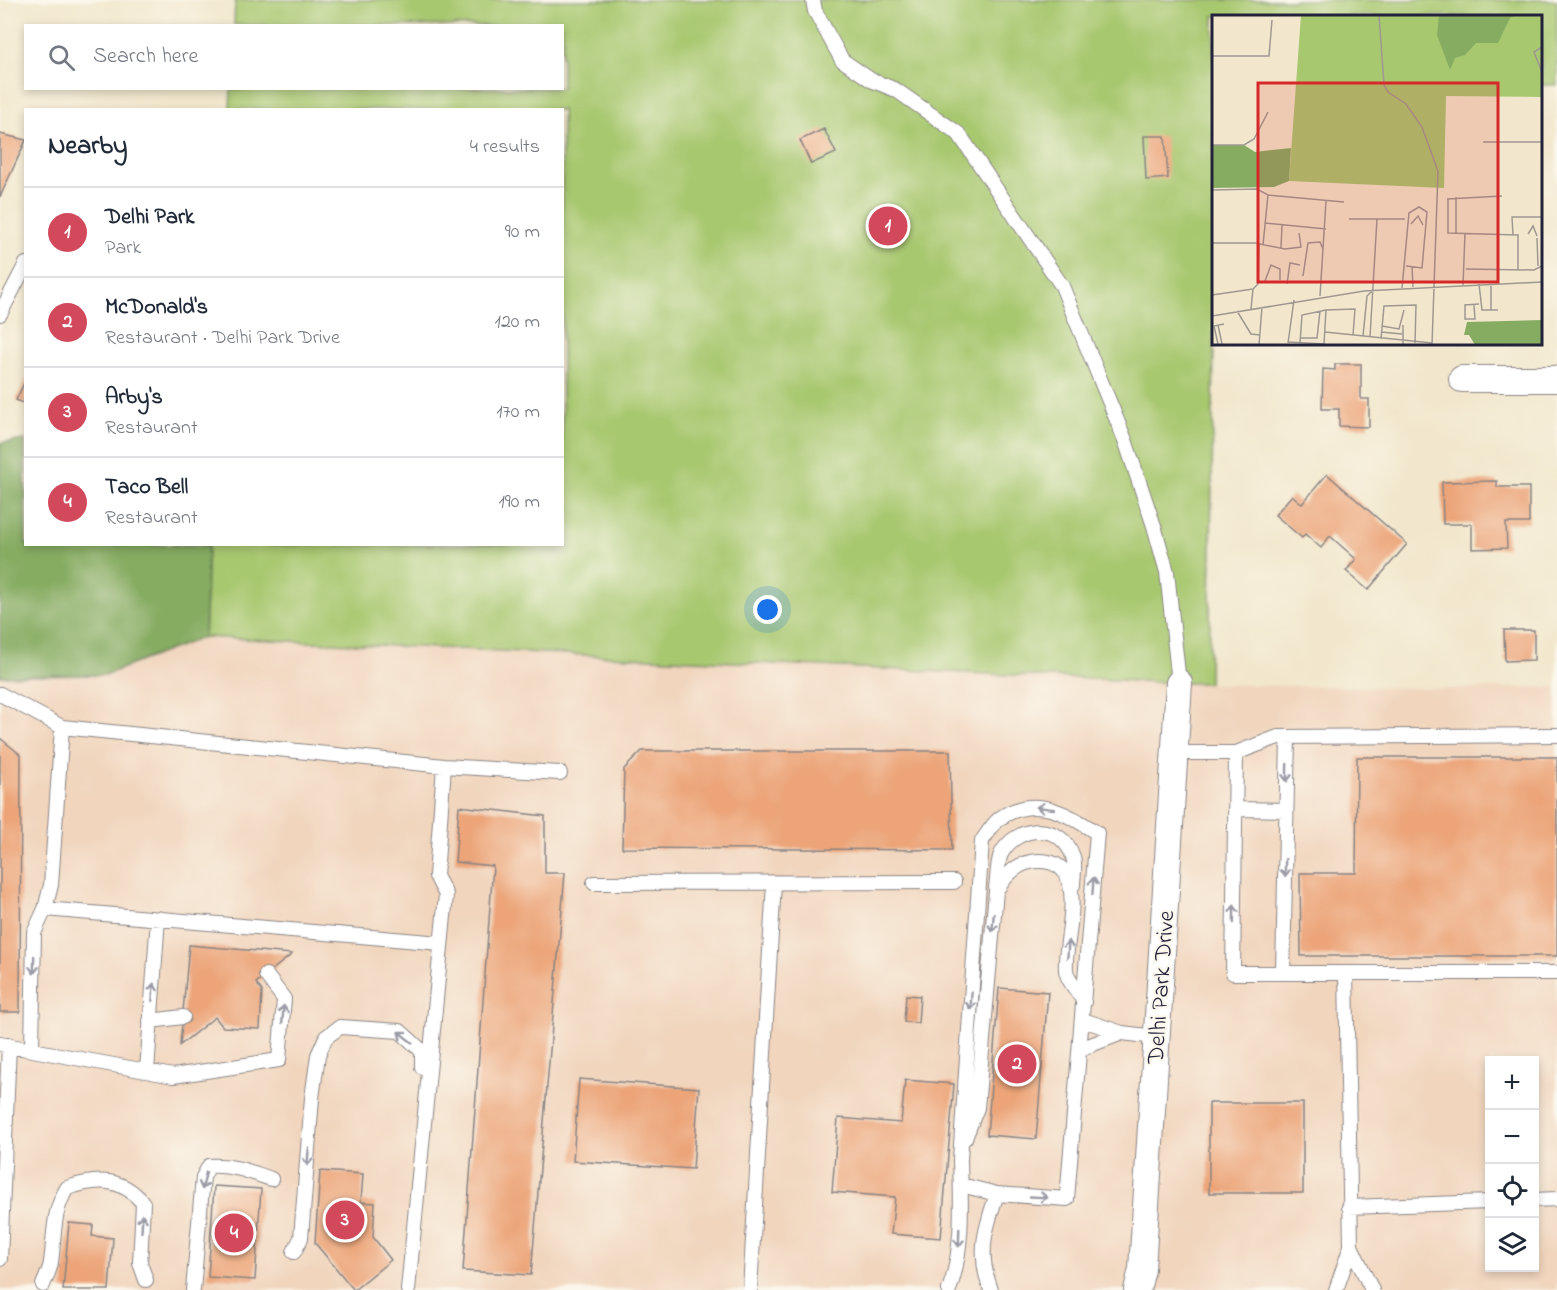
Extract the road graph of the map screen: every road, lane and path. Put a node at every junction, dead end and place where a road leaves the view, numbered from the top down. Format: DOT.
graph roads {
  1 [pos="813,0"];
  2 [pos="24,268"];
  3 [pos="0,314"];
  4 [pos="1462,378"];
  5 [pos="1557,379"];
  6 [pos="1179,683"];
  7 [pos="0,694"];
  8 [pos="62,727"];
  9 [pos="1557,735"];
  10 [pos="1288,736"];
  11 [pos="1174,753"];
  12 [pos="1236,753"];
  13 [pos="444,766"];
  14 [pos="560,773"];
  15 [pos="1235,809"];
  16 [pos="1286,810"];
  17 [pos="774,882"];
  18 [pos="954,882"];
  19 [pos="594,883"];
  20 [pos="996,891"];
  21 [pos="1072,896"];
  22 [pos="45,909"];
  23 [pos="158,918"];
  24 [pos="441,943"];
  25 [pos="1283,973"];
  26 [pos="1346,973"];
  27 [pos="1557,973"];
  28 [pos="266,975"];
  29 [pos="1084,1002"];
  30 [pos="183,1017"];
  31 [pos="1083,1020"];
  32 [pos="150,1021"];
  33 [pos="1122,1033"];
  34 [pos="1156,1037"];
  35 [pos="4,1044"];
  36 [pos="32,1049"];
  37 [pos="1080,1049"];
  38 [pos="147,1071"];
  39 [pos="428,1086"];
  40 [pos="960,1148"];
  41 [pos="271,1179"];
  42 [pos="961,1185"];
  43 [pos="998,1194"];
  44 [pos="1557,1199"];
  45 [pos="1539,1200"];
  46 [pos="1485,1202"];
  47 [pos="1349,1207"];
  48 [pos="1351,1246"];
  49 [pos="294,1252"];
  50 [pos="0,1260"];
  51 [pos="146,1280"];
  52 [pos="43,1285"];
  53 [pos="193,1290"];
  54 [pos="408,1290"];
  55 [pos="750,1290"];
  56 [pos="949,1290"];
  57 [pos="991,1290"];
  58 [pos="1137,1290"];
  59 [pos="1336,1290"];
  60 [pos="1372,1290"];
  1 -- 6 [label="lane"];
  2 -- 3 [label="lane"];
  4 -- 5 [label="street"];
  6 -- 11 [label="street, Delhi Park Drive"];
  7 -- 8 [label="lane"];
  8 -- 13 [label="lane"];
  8 -- 22 [label="lane"];
  9 -- 10 [label="lane"];
  10 -- 12 [label="lane"];
  10 -- 16 [label="lane, one-way"];
  11 -- 12 [label="lane"];
  11 -- 34 [label="street, Delhi Park Drive"];
  12 -- 15 [label="lane"];
  13 -- 14 [label="lane"];
  13 -- 24 [label="lane"];
  15 -- 16 [label="lane"];
  25 -- 15 [label="lane, one-way"];
  16 -- 25 [label="lane, one-way"];
  17 -- 18 [label="lane"];
  17 -- 19 [label="lane"];
  17 -- 55 [label="lane"];
  20 -- 21 [label="lane"];
  20 -- 21 [label="lane"];
  20 -- 40 [label="lane, one-way"];
  29 -- 21 [label="lane, one-way"];
  22 -- 23 [label="lane"];
  22 -- 36 [label="lane, one-way"];
  23 -- 24 [label="lane"];
  32 -- 23 [label="lane, one-way"];
  24 -- 39 [label="lane"];
  25 -- 26 [label="lane"];
  26 -- 27 [label="lane"];
  26 -- 47 [label="lane"];
  38 -- 28 [label="lane, one-way"];
  29 -- 31 [label="lane"];
  29 -- 40 [label="lane, one-way"];
  30 -- 32 [label="lane"];
  31 -- 33 [label="lane"];
  31 -- 37 [label="lane"];
  32 -- 38 [label="lane"];
  33 -- 34 [label="lane"];
  33 -- 37 [label="lane"];
  34 -- 58 [label="street, Delhi Park Drive"];
  35 -- 36 [label="lane"];
  35 -- 50 [label="lane"];
  36 -- 38 [label="lane"];
  43 -- 37 [label="lane, one-way"];
  39 -- 49 [label="lane, one-way"];
  39 -- 54 [label="lane"];
  40 -- 42 [label="lane"];
  41 -- 53 [label="lane, one-way"];
  42 -- 43 [label="lane"];
  42 -- 56 [label="lane, one-way"];
  43 -- 57 [label="lane"];
  44 -- 45 [label="lane"];
  46 -- 47 [label="lane"];
  47 -- 48 [label="lane"];
  48 -- 59 [label="lane"];
  48 -- 60 [label="lane"];
  51 -- 52 [label="lane, one-way"];
}
